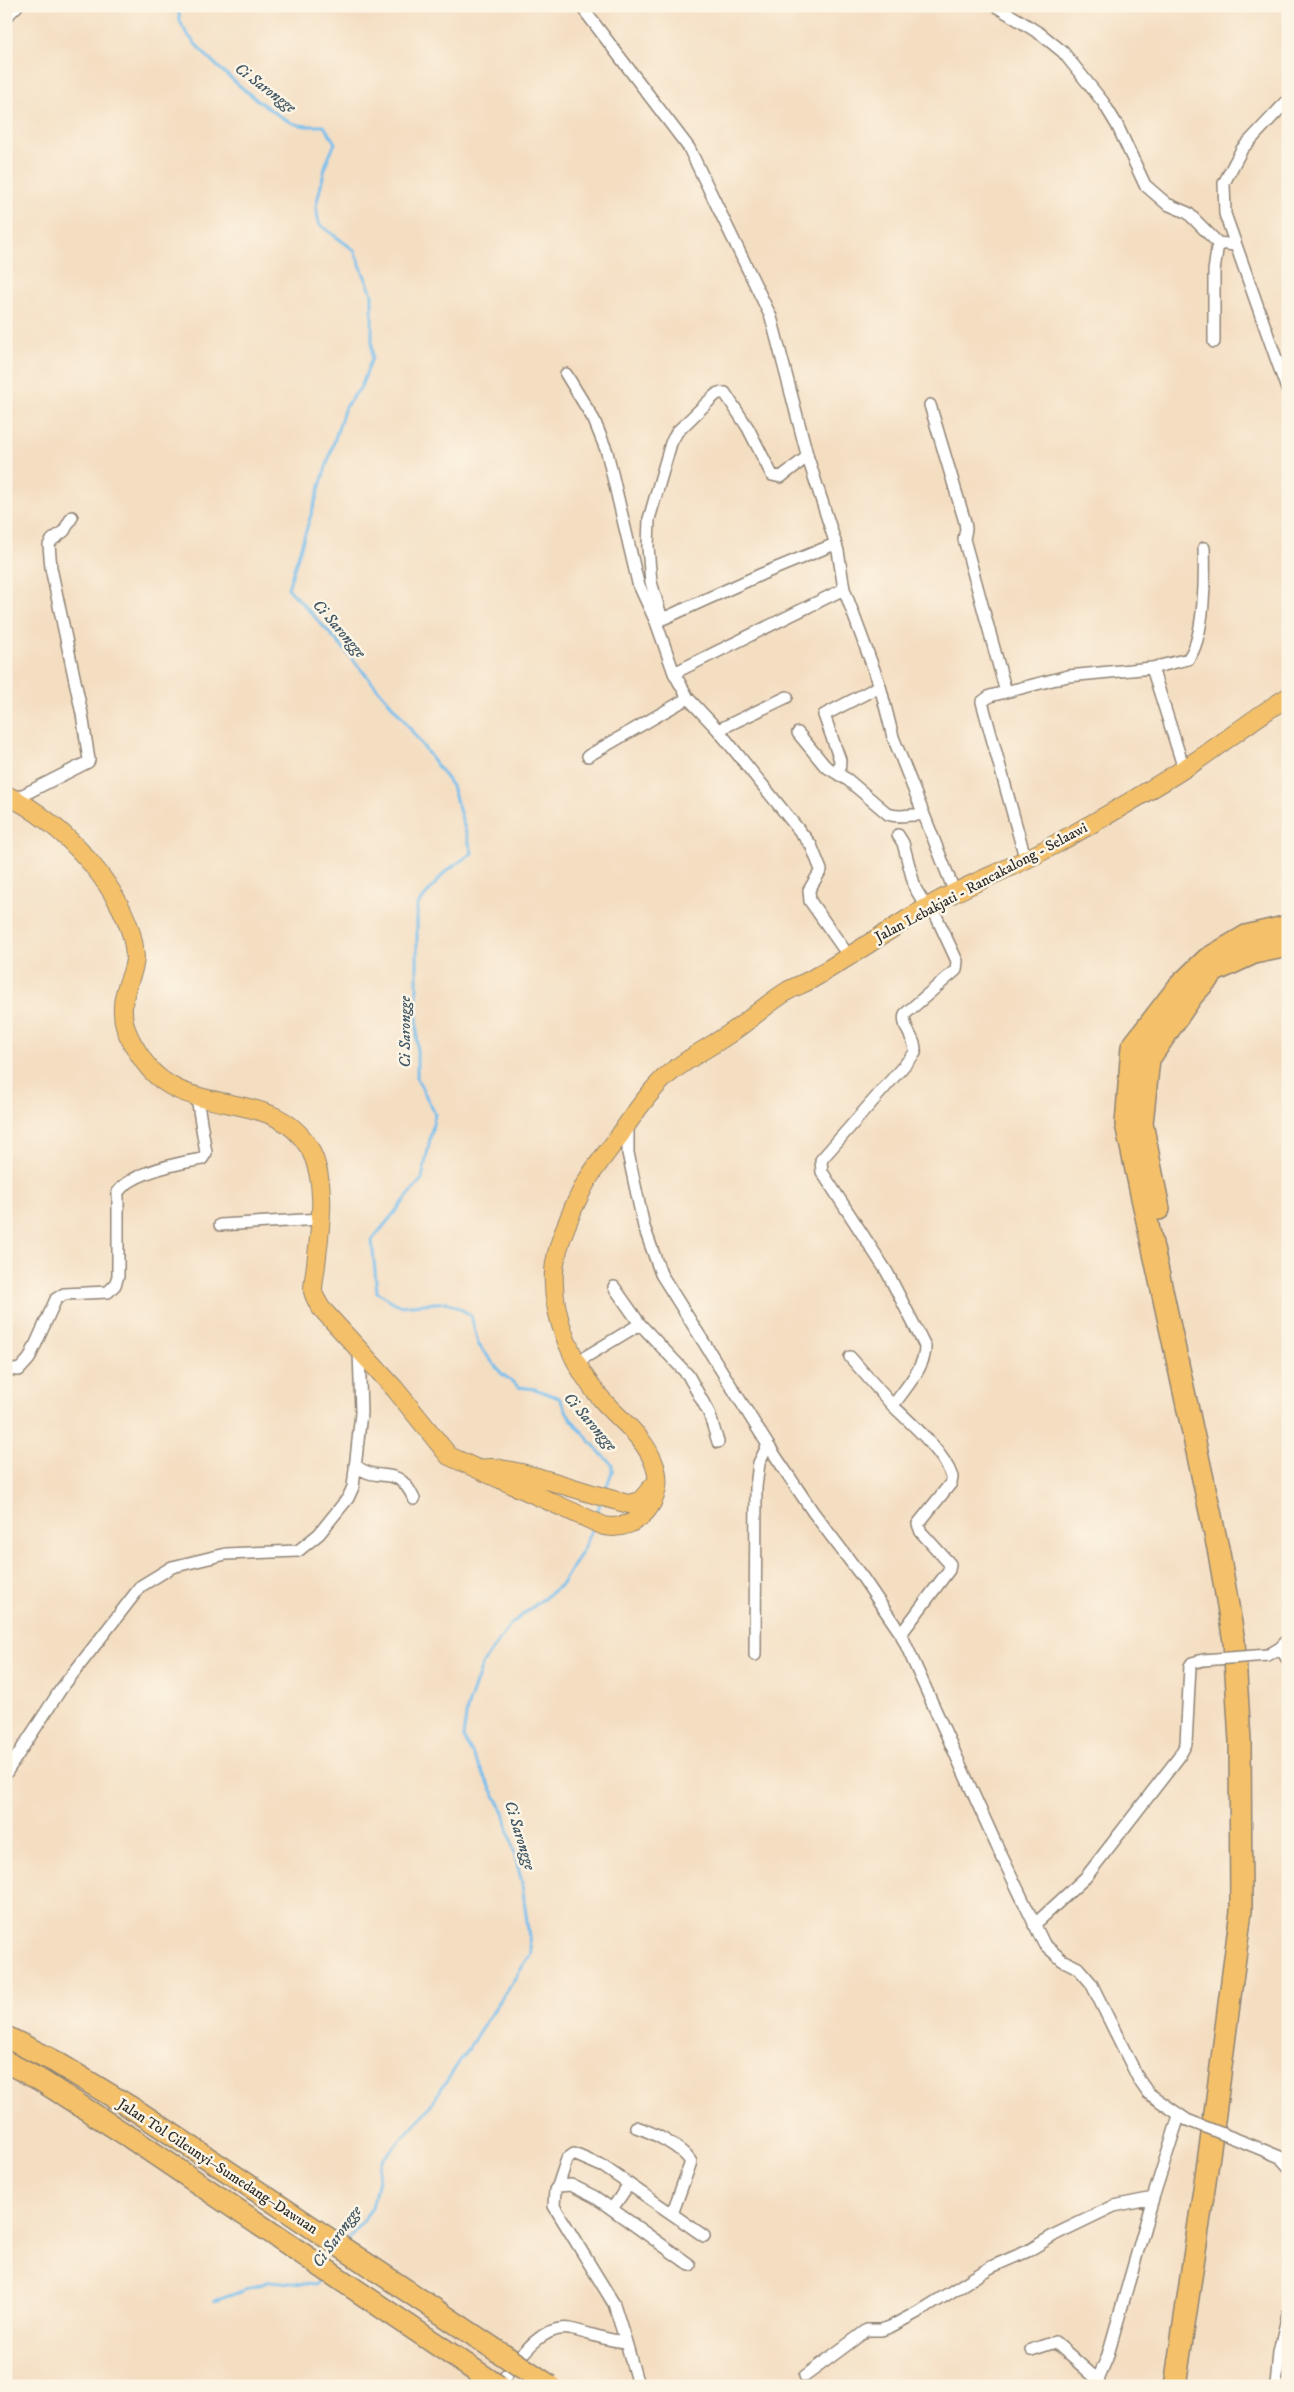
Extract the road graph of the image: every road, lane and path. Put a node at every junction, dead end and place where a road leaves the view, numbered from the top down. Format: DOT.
graph roads {
  1 [pos="17,6"];
  2 [pos="582,6"];
  3 [pos="996,6"];
  4 [pos="6,17"];
  5 [pos="1288,100"];
  6 [pos="1218,244"];
  7 [pos="1235,245"];
  8 [pos="1214,342"];
  9 [pos="566,374"];
  10 [pos="1288,392"];
  11 [pos="930,405"];
  12 [pos="808,458"];
  13 [pos="72,517"];
  14 [pos="835,544"];
  15 [pos="1204,548"];
  16 [pos="638,583"];
  17 [pos="844,589"];
  18 [pos="653,594"];
  19 [pos="659,620"];
  20 [pos="1152,668"];
  21 [pos="674,673"];
  22 [pos="880,686"];
  23 [pos="1006,692"];
  24 [pos="787,697"];
  25 [pos="688,698"];
  26 [pos="1287,700"];
  27 [pos="718,730"];
  28 [pos="798,732"];
  29 [pos="588,756"];
  30 [pos="1184,769"];
  31 [pos="839,776"];
  32 [pos="11,797"];
  33 [pos="924,815"];
  34 [pos="898,835"];
  35 [pos="1026,860"];
  36 [pos="955,893"];
  37 [pos="929,906"];
  38 [pos="1288,926"];
  39 [pos="1288,946"];
  40 [pos="848,955"];
  41 [pos="197,1098"];
  42 [pos="628,1122"];
  43 [pos="321,1219"];
  44 [pos="220,1225"];
  45 [pos="614,1287"];
  46 [pos="640,1324"];
  47 [pos="358,1347"];
  48 [pos="850,1357"];
  49 [pos="577,1362"];
  50 [pos="6,1369"];
  51 [pos="893,1406"];
  52 [pos="718,1442"];
  53 [pos="768,1445"];
  54 [pos="355,1465"];
  55 [pos="478,1471"];
  56 [pos="658,1478"];
  57 [pos="414,1499"];
  58 [pos="901,1634"];
  59 [pos="1284,1644"];
  60 [pos="755,1655"];
  61 [pos="1288,1660"];
  62 [pos="6,1773"];
  63 [pos="1034,1925"];
  64 [pos="6,2036"];
  65 [pos="6,2062"];
  66 [pos="1183,2118"];
  67 [pos="636,2127"];
  68 [pos="1288,2166"];
  69 [pos="629,2184"];
  70 [pos="558,2186"];
  71 [pos="1152,2198"];
  72 [pos="612,2209"];
  73 [pos="672,2214"];
  74 [pos="704,2236"];
  75 [pos="690,2264"];
  76 [pos="1288,2314"];
  77 [pos="626,2342"];
  78 [pos="1032,2350"];
  79 [pos="806,2376"];
  80 [pos="1097,2383"];
  81 [pos="498,2386"];
  82 [pos="550,2386"];
  83 [pos="640,2386"];
  84 [pos="1175,2386"];
  85 [pos="1185,2386"];
  86 [pos="1276,2386"];
  1 -- 4 [label="street"];
  2 -- 12 [label="street"];
  3 -- 6 [label="street"];
  5 -- 7 [label="street"];
  6 -- 7 [label="street"];
  6 -- 8 [label="street"];
  7 -- 10 [label="street"];
  9 -- 16 [label="street"];
  11 -- 23 [label="street"];
  12 -- 14 [label="street"];
  12 -- 18 [label="street"];
  13 -- 32 [label="street"];
  14 -- 17 [label="street"];
  14 -- 19 [label="street"];
  15 -- 20 [label="street"];
  16 -- 18 [label="street"];
  16 -- 19 [label="street"];
  17 -- 21 [label="street"];
  17 -- 22 [label="street"];
  18 -- 19 [label="street"];
  19 -- 21 [label="street"];
  20 -- 23 [label="street"];
  20 -- 30 [label="street"];
  21 -- 25 [label="street"];
  22 -- 31 [label="street"];
  22 -- 33 [label="street"];
  23 -- 35 [label="street"];
  24 -- 27 [label="street"];
  25 -- 27 [label="street"];
  25 -- 29 [label="street"];
  26 -- 30 [label="main road, Jalan Lebakjati - Rancakalong - Selaawi"];
  27 -- 40 [label="street"];
  28 -- 31 [label="street"];
  30 -- 35 [label="main road, Jalan Lebakjati - Rancakalong - Selaawi"];
  31 -- 33 [label="street"];
  32 -- 41 [label="main road"];
  33 -- 36 [label="street"];
  34 -- 37 [label="street"];
  35 -- 36 [label="main road, Jalan Lebakjati - Rancakalong - Selaawi"];
  36 -- 37 [label="main road, Jalan Lebakjati - Rancakalong - Selaawi"];
  37 -- 40 [label="main road, Jalan Lebakjati - Rancakalong - Selaawi"];
  37 -- 51 [label="street"];
  38 -- 84 [label="highway"];
  39 -- 85 [label="highway"];
  40 -- 42 [label="main road, Jalan Lebakjati - Rancakalong - Selaawi"];
  41 -- 43 [label="main road"];
  41 -- 50 [label="street"];
  42 -- 49 [label="main road, Jalan Lebakjati - Rancakalong - Selaawi"];
  42 -- 53 [label="street"];
  43 -- 44 [label="street"];
  43 -- 47 [label="main road"];
  45 -- 46 [label="street"];
  46 -- 49 [label="street"];
  46 -- 52 [label="street"];
  47 -- 54 [label="street"];
  47 -- 55 [label="main road"];
  48 -- 51 [label="street"];
  49 -- 56 [label="main road, Jalan Lebakjati - Rancakalong - Selaawi"];
  51 -- 58 [label="street"];
  53 -- 58 [label="street"];
  53 -- 60 [label="street"];
  54 -- 57 [label="street"];
  54 -- 62 [label="street"];
  55 -- 56 [label="main road"];
  55 -- 56 [label="main road"];
  58 -- 63 [label="street"];
  59 -- 61 [label="street"];
  59 -- 63 [label="street, bridge"];
  63 -- 66 [label="street"];
  64 -- 82 [label="highway, Jalan Tol Cileunyi–Sumedang–Dawuan, bridge"];
  65 -- 81 [label="highway, Jalan Tol Cileunyi–Sumedang–Dawuan, bridge"];
  66 -- 68 [label="street, bridge"];
  66 -- 71 [label="street"];
  67 -- 73 [label="street"];
  69 -- 70 [label="street"];
  69 -- 72 [label="street"];
  69 -- 73 [label="street"];
  70 -- 72 [label="street"];
  70 -- 77 [label="street"];
  71 -- 79 [label="street"];
  71 -- 80 [label="street"];
  72 -- 75 [label="street"];
  73 -- 74 [label="street"];
  76 -- 86 [label="street"];
  77 -- 81 [label="street"];
  77 -- 83 [label="street"];
  78 -- 80 [label="street"];
}
